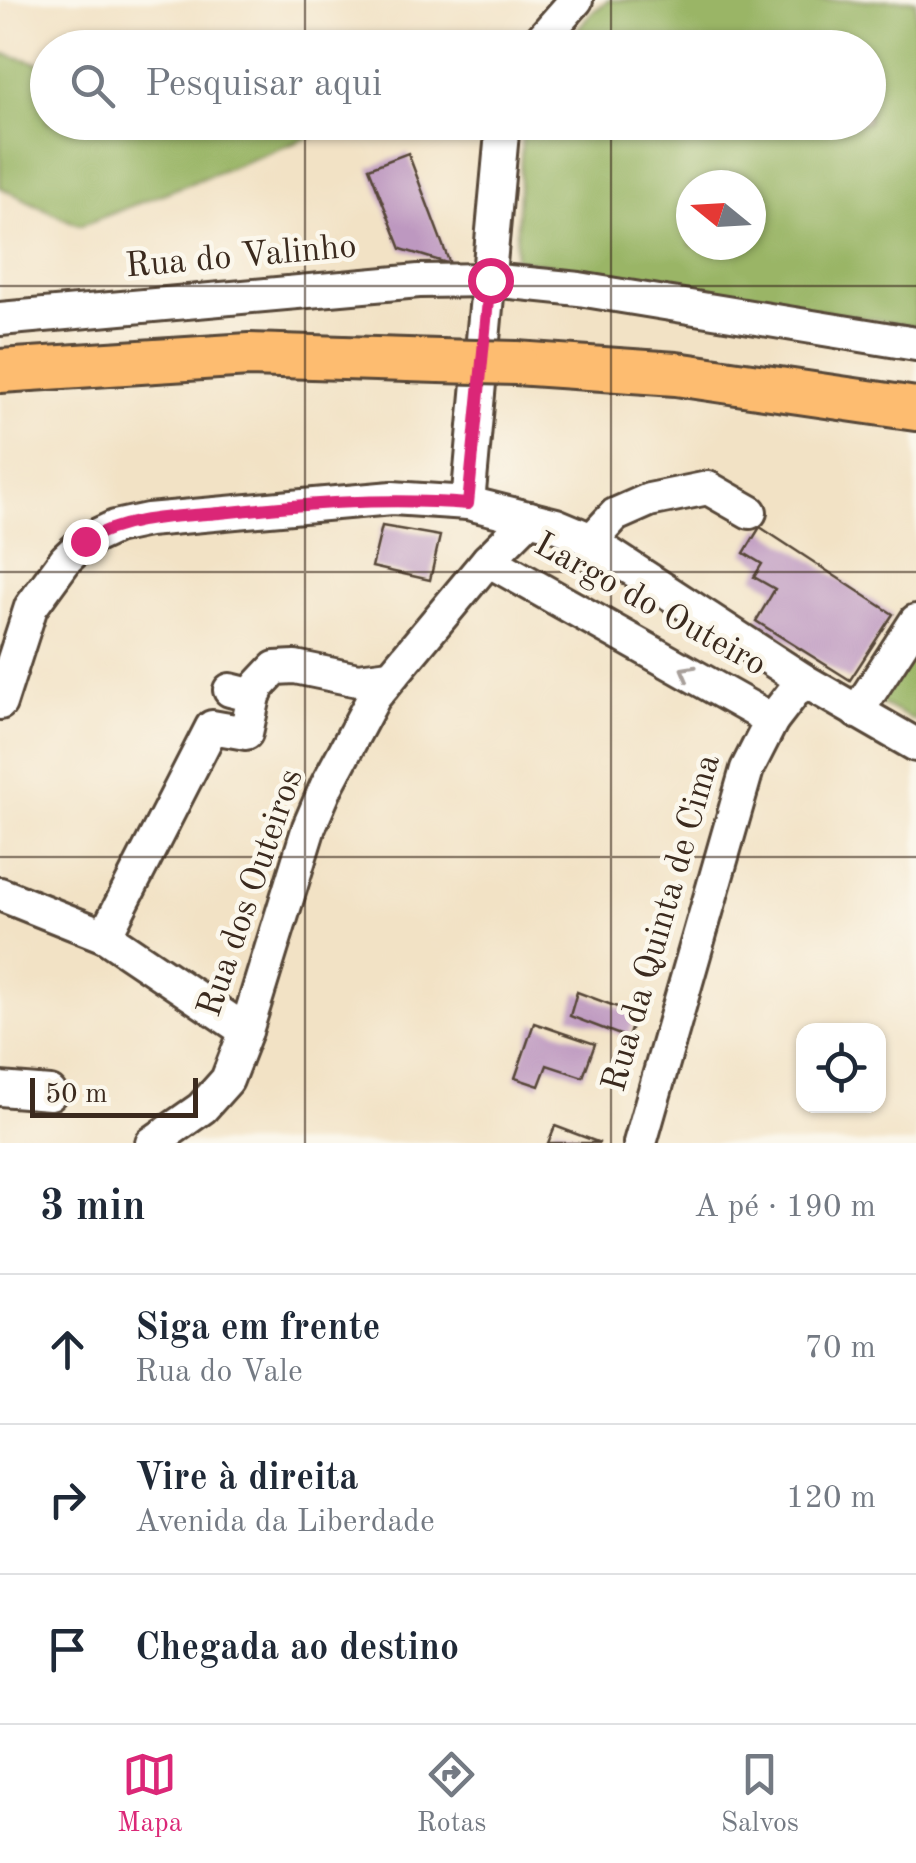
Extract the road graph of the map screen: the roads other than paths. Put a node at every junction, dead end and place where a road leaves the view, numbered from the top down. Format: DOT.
graph roads {
  1 [pos="576,0"];
  2 [pos="550,30"];
  3 [pos="502,140"];
  4 [pos="490,280"];
  5 [pos="0,319"];
  6 [pos="916,344"];
  7 [pos="0,371"];
  8 [pos="916,410"];
  9 [pos="468,504"];
  10 [pos="750,512"];
  11 [pos="530,518"];
  12 [pos="590,542"];
  13 [pos="488,560"];
  14 [pos="16,609"];
  15 [pos="916,621"];
  16 [pos="390,676"];
  17 [pos="803,680"];
  18 [pos="0,703"];
  19 [pos="857,712"];
  20 [pos="772,720"];
  21 [pos="916,745"];
  22 [pos="0,894"];
  23 [pos="105,936"];
  24 [pos="246,1031"];
  25 [pos="0,1089"];
  26 [pos="50,1093"];
  27 [pos="202,1108"];
  28 [pos="152,1143"];
  29 [pos="203,1143"];
  30 [pos="640,1143"];
  1 -- 2 [label="street"];
  3 -- 4 [label="street"];
  4 -- 5 [label="street, Rua do Valinho"];
  4 -- 6 [label="street, Rua do Valinho"];
  4 -- 9 [label="street"];
  7 -- 8 [label="main road, bridge"];
  9 -- 11 [label="street"];
  9 -- 14 [label="street"];
  10 -- 12 [label="street"];
  11 -- 12 [label="street"];
  11 -- 13 [label="street, Rua dos Outeiros"];
  12 -- 17 [label="street"];
  13 -- 16 [label="street, Rua dos Outeiros"];
  20 -- 13 [label="street, Largo do Outeiro, one-way"];
  14 -- 18 [label="street"];
  15 -- 19 [label="street"];
  16 -- 23 [label="street"];
  16 -- 24 [label="street, Rua dos Outeiros"];
  17 -- 19 [label="street"];
  17 -- 20 [label="street, Rua da Quinta de Cima"];
  19 -- 21 [label="street"];
  20 -- 30 [label="street, Rua da Quinta de Cima"];
  22 -- 23 [label="street"];
  23 -- 24 [label="street"];
  24 -- 27 [label="street, Rua dos Outeiros"];
  25 -- 26 [label="street"];
  27 -- 28 [label="street, Rua dos Outeiros"];
  27 -- 29 [label="street"];
}
